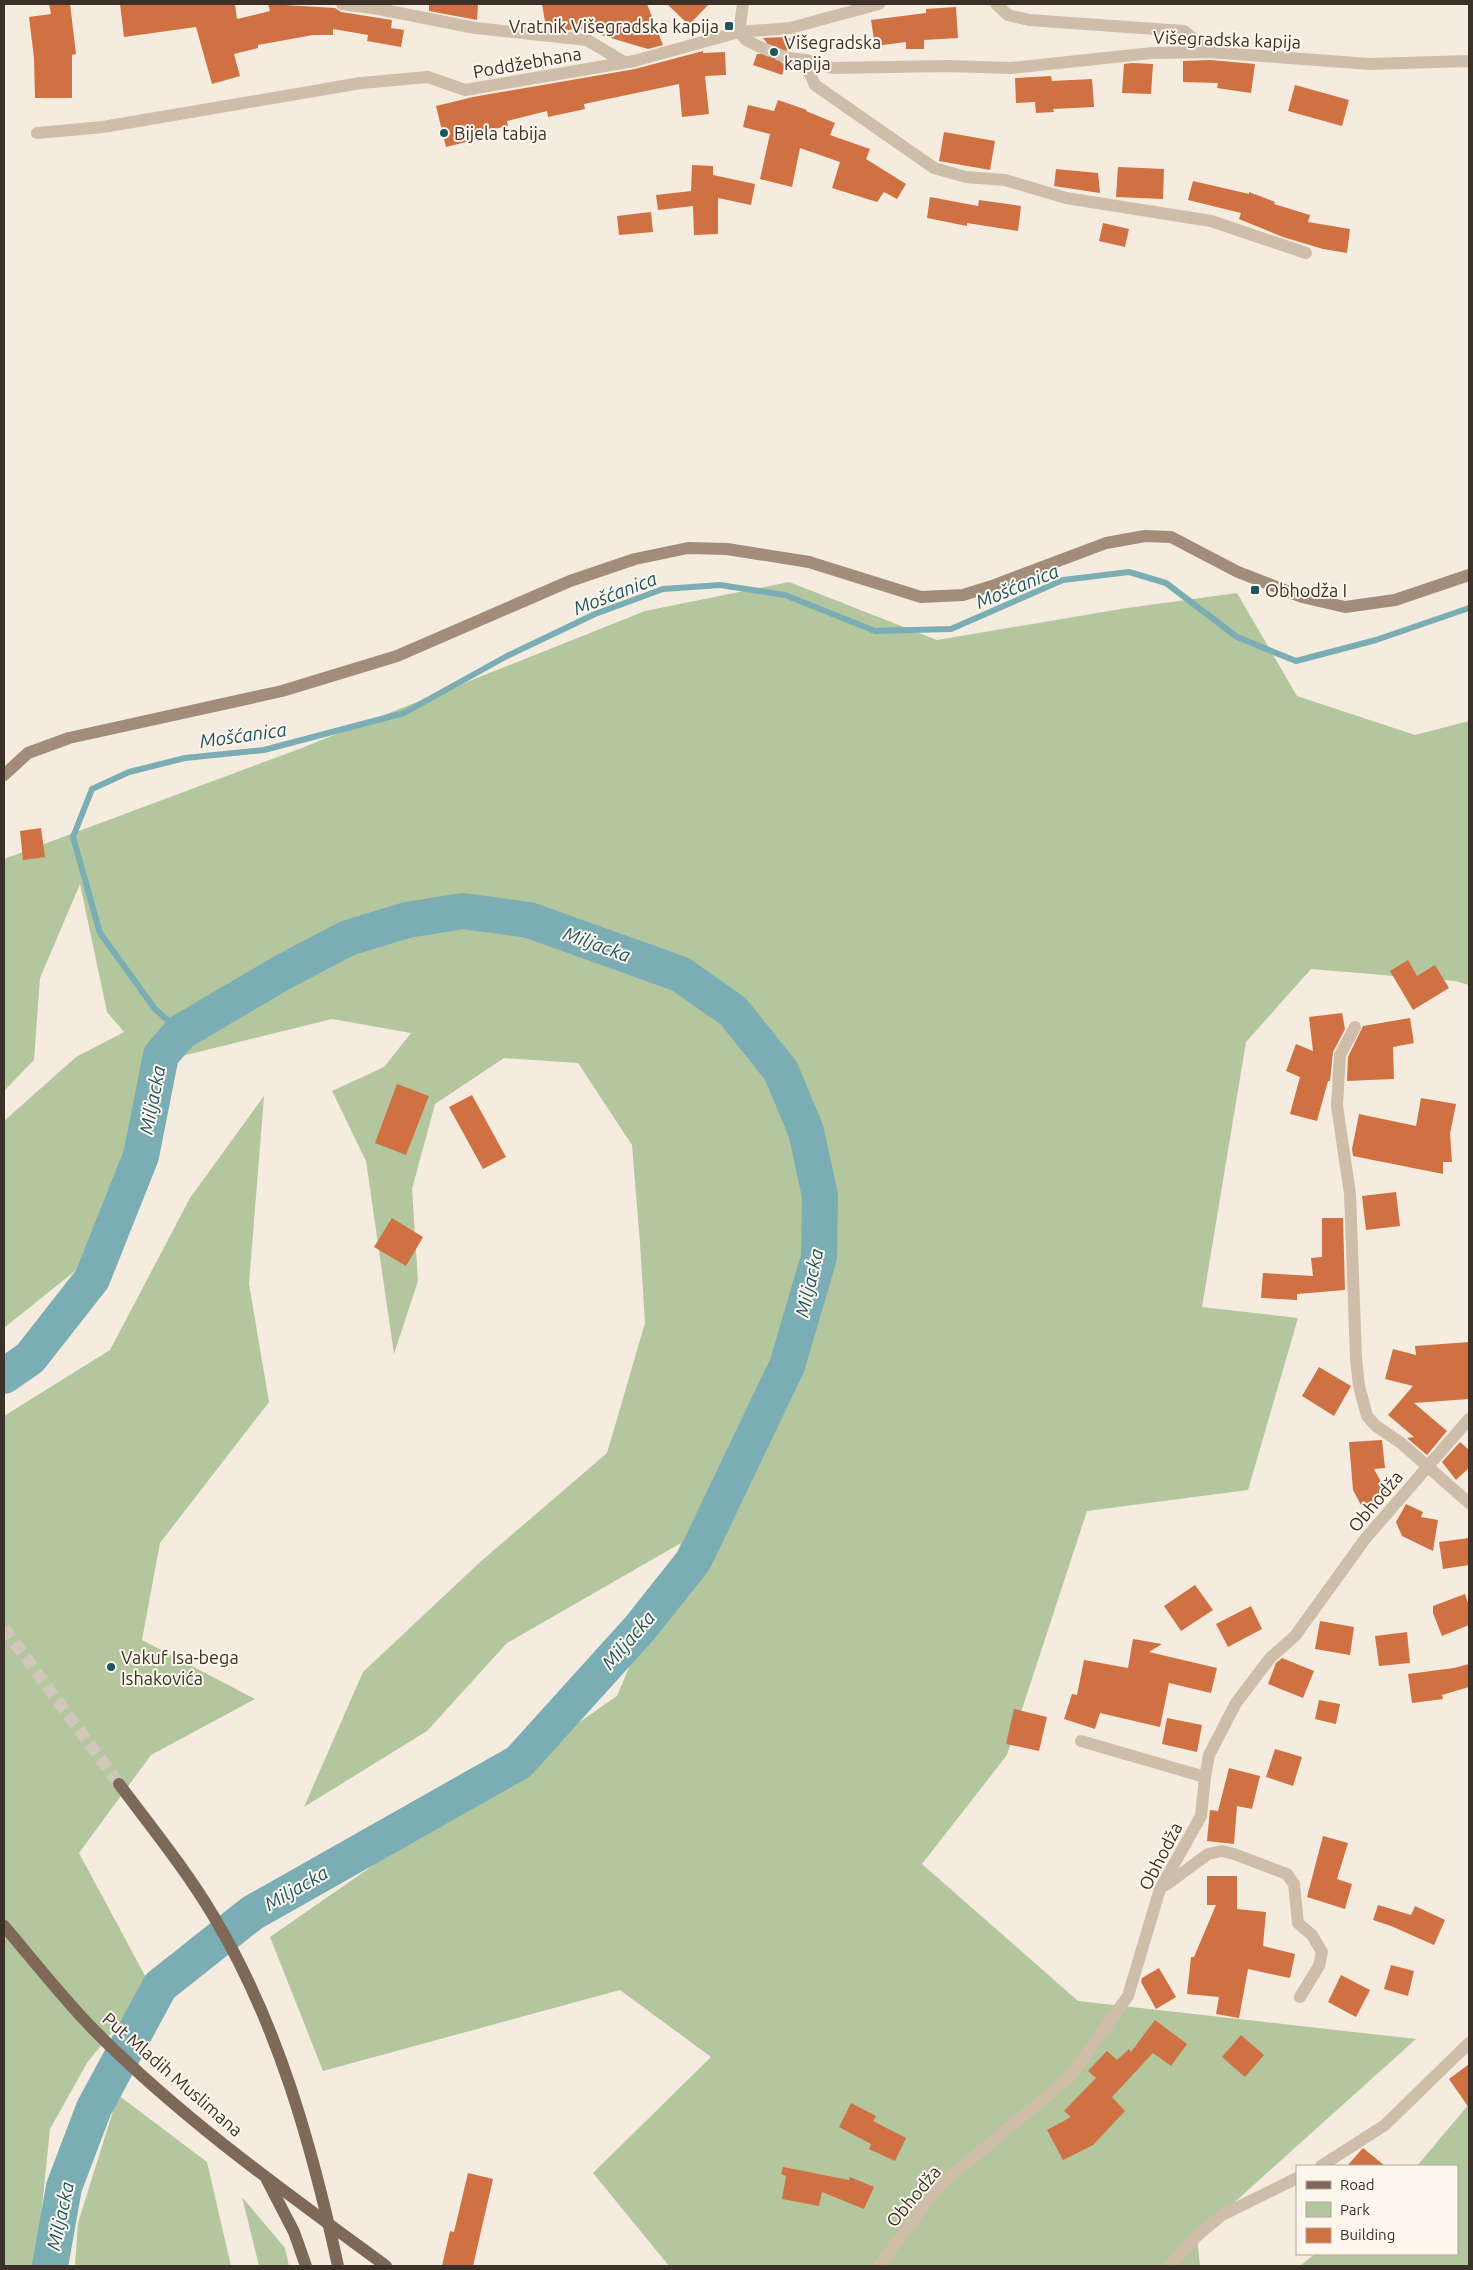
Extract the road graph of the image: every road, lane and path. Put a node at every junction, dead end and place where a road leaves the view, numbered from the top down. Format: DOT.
graph roads {
  1 [pos="342,4"];
  2 [pos="743,4"];
  3 [pos="879,4"];
  4 [pos="996,4"];
  5 [pos="739,32"];
  6 [pos="760,47"];
  7 [pos="1210,52"];
  8 [pos="788,58"];
  9 [pos="806,60"];
  10 [pos="1469,60"];
  11 [pos="624,62"];
  12 [pos="38,133"];
  13 [pos="1306,253"];
  14 [pos="1469,575"];
  15 [pos="4,775"];
  16 [pos="1355,1027"];
  17 [pos="1469,1419"];
  18 [pos="1427,1466"];
  19 [pos="1469,1503"];
  20 [pos="1081,1741"];
  21 [pos="1204,1777"];
  22 [pos="119,1784"];
  23 [pos="1160,1889"];
  24 [pos="4,1926"];
  25 [pos="1300,1997"];
  26 [pos="1469,2043"];
  27 [pos="1323,2165"];
  28 [pos="264,2176"];
  29 [pos="1296,2178"];
  30 [pos="306,2266"];
  31 [pos="338,2266"];
  32 [pos="386,2266"];
  33 [pos="879,2266"];
  34 [pos="1169,2266"];
  1 -- 11 [label="street"];
  2 -- 5 [label="street"];
  3 -- 5 [label="street, Poddžebhana"];
  4 -- 7 [label="street"];
  5 -- 6 [label="street"];
  5 -- 11 [label="street, Poddžebhana"];
  7 -- 9 [label="street, Višegradska kapija"];
  7 -- 10 [label="street, Višegradska kapija"];
  8 -- 9 [label="street, Višegradska kapija"];
  9 -- 13 [label="street"];
  11 -- 12 [label="street, Poddžebhana"];
  14 -- 15 [label="main road"];
  16 -- 18 [label="street, Obhodža"];
  17 -- 18 [label="street, Obhodža"];
  18 -- 19 [label="street, Obhodža"];
  18 -- 21 [label="street, Obhodža"];
  20 -- 21 [label="street"];
  21 -- 23 [label="street, Obhodža"];
  22 -- 31 [label="main road"];
  23 -- 25 [label="street"];
  23 -- 33 [label="street, Obhodža"];
  24 -- 28 [label="main road, Put Mladih Muslimana"];
  26 -- 27 [label="street"];
  28 -- 30 [label="main road"];
  28 -- 32 [label="main road, Put Mladih Muslimana"];
  29 -- 34 [label="street"];
}
